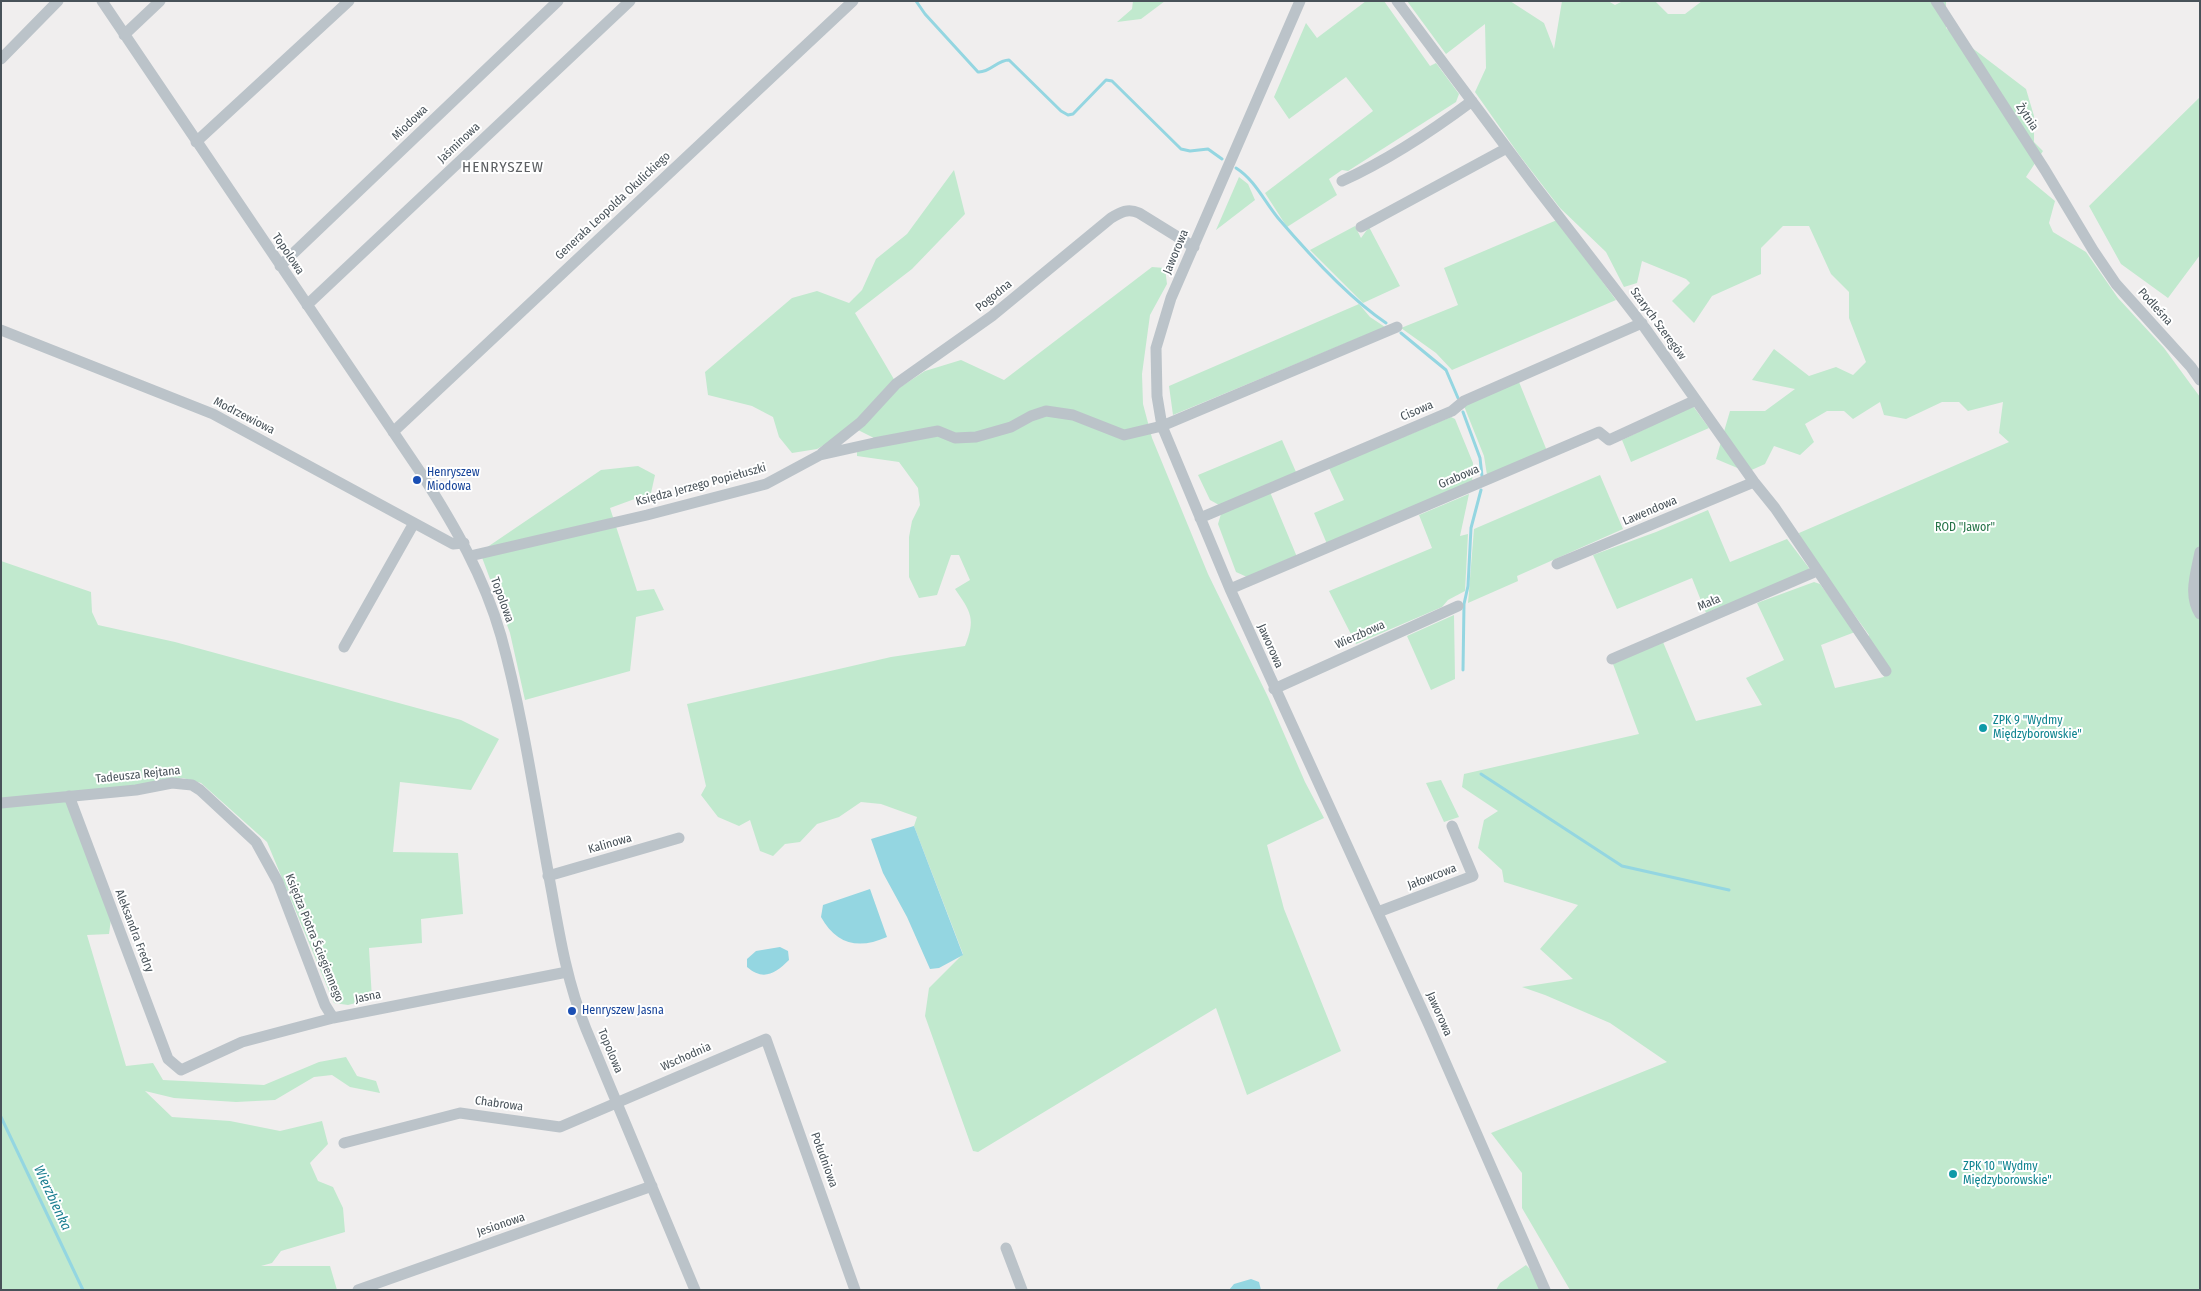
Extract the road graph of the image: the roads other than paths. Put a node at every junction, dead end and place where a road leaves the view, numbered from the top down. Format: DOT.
graph roads {
  1 [pos="58,1"];
  2 [pos="102,1"];
  3 [pos="160,1"];
  4 [pos="349,1"];
  5 [pos="558,1"];
  6 [pos="630,1"];
  7 [pos="854,1"];
  8 [pos="1300,1"];
  9 [pos="1397,1"];
  10 [pos="1936,1"];
  11 [pos="124,35"];
  12 [pos="1,60"];
  13 [pos="1472,101"];
  14 [pos="196,142"];
  15 [pos="1507,148"];
  16 [pos="1342,181"];
  17 [pos="1362,227"];
  18 [pos="1194,247"];
  19 [pos="2093,250"];
  20 [pos="280,266"];
  21 [pos="306,305"];
  22 [pos="1642,324"];
  23 [pos="1397,327"];
  24 [pos="1,330"];
  25 [pos="2200,380"];
  26 [pos="1696,400"];
  27 [pos="1162,426"];
  28 [pos="393,432"];
  29 [pos="820,454"];
  30 [pos="1754,482"];
  31 [pos="1200,518"];
  32 [pos="414,522"];
  33 [pos="464,543"];
  34 [pos="2200,552"];
  35 [pos="470,556"];
  36 [pos="1558,564"];
  37 [pos="1817,571"];
  38 [pos="1230,589"];
  39 [pos="1458,606"];
  40 [pos="2200,614"];
  41 [pos="344,647"];
  42 [pos="1612,659"];
  43 [pos="1886,671"];
  44 [pos="1274,689"];
  45 [pos="69,796"];
  46 [pos="1,803"];
  47 [pos="1452,826"];
  48 [pos="679,838"];
  49 [pos="256,842"];
  50 [pos="548,876"];
  51 [pos="1378,912"];
  52 [pos="567,972"];
  53 [pos="333,1018"];
  54 [pos="766,1038"];
  55 [pos="181,1070"];
  56 [pos="618,1104"];
  57 [pos="344,1143"];
  58 [pos="652,1186"];
  59 [pos="1006,1248"];
  60 [pos="358,1290"];
  61 [pos="695,1290"];
  62 [pos="855,1290"];
  63 [pos="1022,1290"];
  64 [pos="1545,1290"];
  1 -- 12 [label="street"];
  2 -- 11 [label="street, Topolowa"];
  3 -- 11 [label="street"];
  4 -- 14 [label="street"];
  5 -- 20 [label="street, Miodowa"];
  6 -- 21 [label="street, Jaśminowa"];
  7 -- 28 [label="street, Generała Leopolda Okulickiego"];
  8 -- 18 [label="street, Jaworowa"];
  9 -- 13 [label="street, Szarych Szeregów"];
  10 -- 19 [label="street, Żytnia"];
  11 -- 14 [label="street, Topolowa"];
  13 -- 15 [label="street, Szarych Szeregów"];
  13 -- 16 [label="street"];
  14 -- 20 [label="street, Topolowa"];
  15 -- 17 [label="street"];
  15 -- 22 [label="street, Szarych Szeregów"];
  18 -- 27 [label="street, Jaworowa"];
  18 -- 29 [label="street, Pogodna"];
  19 -- 25 [label="street, Podleśna"];
  20 -- 21 [label="street, Topolowa"];
  21 -- 28 [label="street, Topolowa"];
  22 -- 26 [label="street, Szarych Szeregów"];
  22 -- 31 [label="street, Cisowa"];
  23 -- 27 [label="street, Księdza Jerzego Popiełuszki"];
  24 -- 32 [label="street, Modrzewiowa"];
  26 -- 30 [label="street, Szarych Szeregów"];
  26 -- 38 [label="street, Grabowa"];
  27 -- 29 [label="street, Księdza Jerzego Popiełuszki"];
  27 -- 31 [label="street, Jaworowa"];
  28 -- 33 [label="street, Topolowa"];
  29 -- 35 [label="street, Księdza Jerzego Popiełuszki"];
  30 -- 36 [label="street, Lawendowa"];
  30 -- 37 [label="street, Szarych Szeregów"];
  31 -- 38 [label="street, Jaworowa"];
  32 -- 33 [label="street, Modrzewiowa"];
  32 -- 41 [label="street"];
  33 -- 35 [label="street, Topolowa"];
  34 -- 40 [label="street"];
  35 -- 50 [label="street, Topolowa"];
  37 -- 42 [label="street, Mała"];
  37 -- 43 [label="street, Szarych Szeregów"];
  38 -- 44 [label="street, Jaworowa"];
  39 -- 44 [label="street, Wierzbowa"];
  44 -- 51 [label="street, Jaworowa"];
  45 -- 46 [label="street, Tadeusza Rejtana"];
  45 -- 49 [label="street, Tadeusza Rejtana"];
  45 -- 55 [label="street, Aleksandra Fredry"];
  47 -- 51 [label="street, Jałowcowa"];
  48 -- 50 [label="street, Kalinowa"];
  49 -- 53 [label="street, Księdza Piotra Ściegiennego"];
  50 -- 52 [label="street, Topolowa"];
  51 -- 64 [label="street, Jaworowa"];
  52 -- 53 [label="street, Jasna"];
  52 -- 56 [label="street, Topolowa"];
  53 -- 55 [label="street, Jasna"];
  54 -- 56 [label="street, Wschodnia"];
  54 -- 62 [label="street, Południowa"];
  56 -- 57 [label="street, Chabrowa"];
  56 -- 58 [label="street, Topolowa"];
  58 -- 60 [label="street, Jesionowa"];
  58 -- 61 [label="street, Topolowa"];
  59 -- 63 [label="street"];
}
